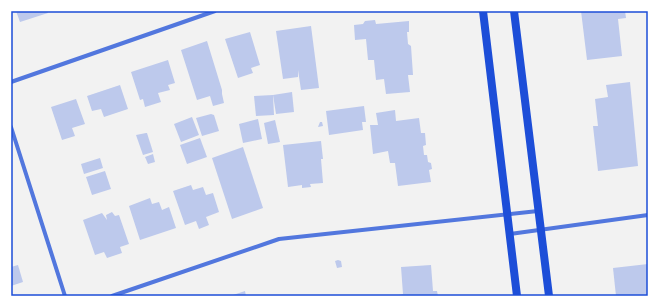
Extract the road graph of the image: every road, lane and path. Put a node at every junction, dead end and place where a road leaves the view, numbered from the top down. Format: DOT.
graph roads {
  1 [pos="215,11"];
  2 [pos="483,11"];
  3 [pos="514,11"];
  4 [pos="11,82"];
  5 [pos="11,127"];
  6 [pos="538,211"];
  7 [pos="507,214"];
  8 [pos="648,215"];
  9 [pos="541,230"];
  10 [pos="509,234"];
  11 [pos="65,296"];
  12 [pos="112,296"];
  13 [pos="517,296"];
  14 [pos="549,296"];
  1 -- 4 [label="street"];
  2 -- 7 [label="main road"];
  3 -- 6 [label="main road"];
  5 -- 11 [label="street"];
  6 -- 7 [label="street"];
  6 -- 9 [label="main road"];
  7 -- 10 [label="main road"];
  7 -- 12 [label="street"];
  8 -- 9 [label="street"];
  9 -- 10 [label="street"];
  9 -- 14 [label="main road"];
  10 -- 13 [label="main road"];
}
